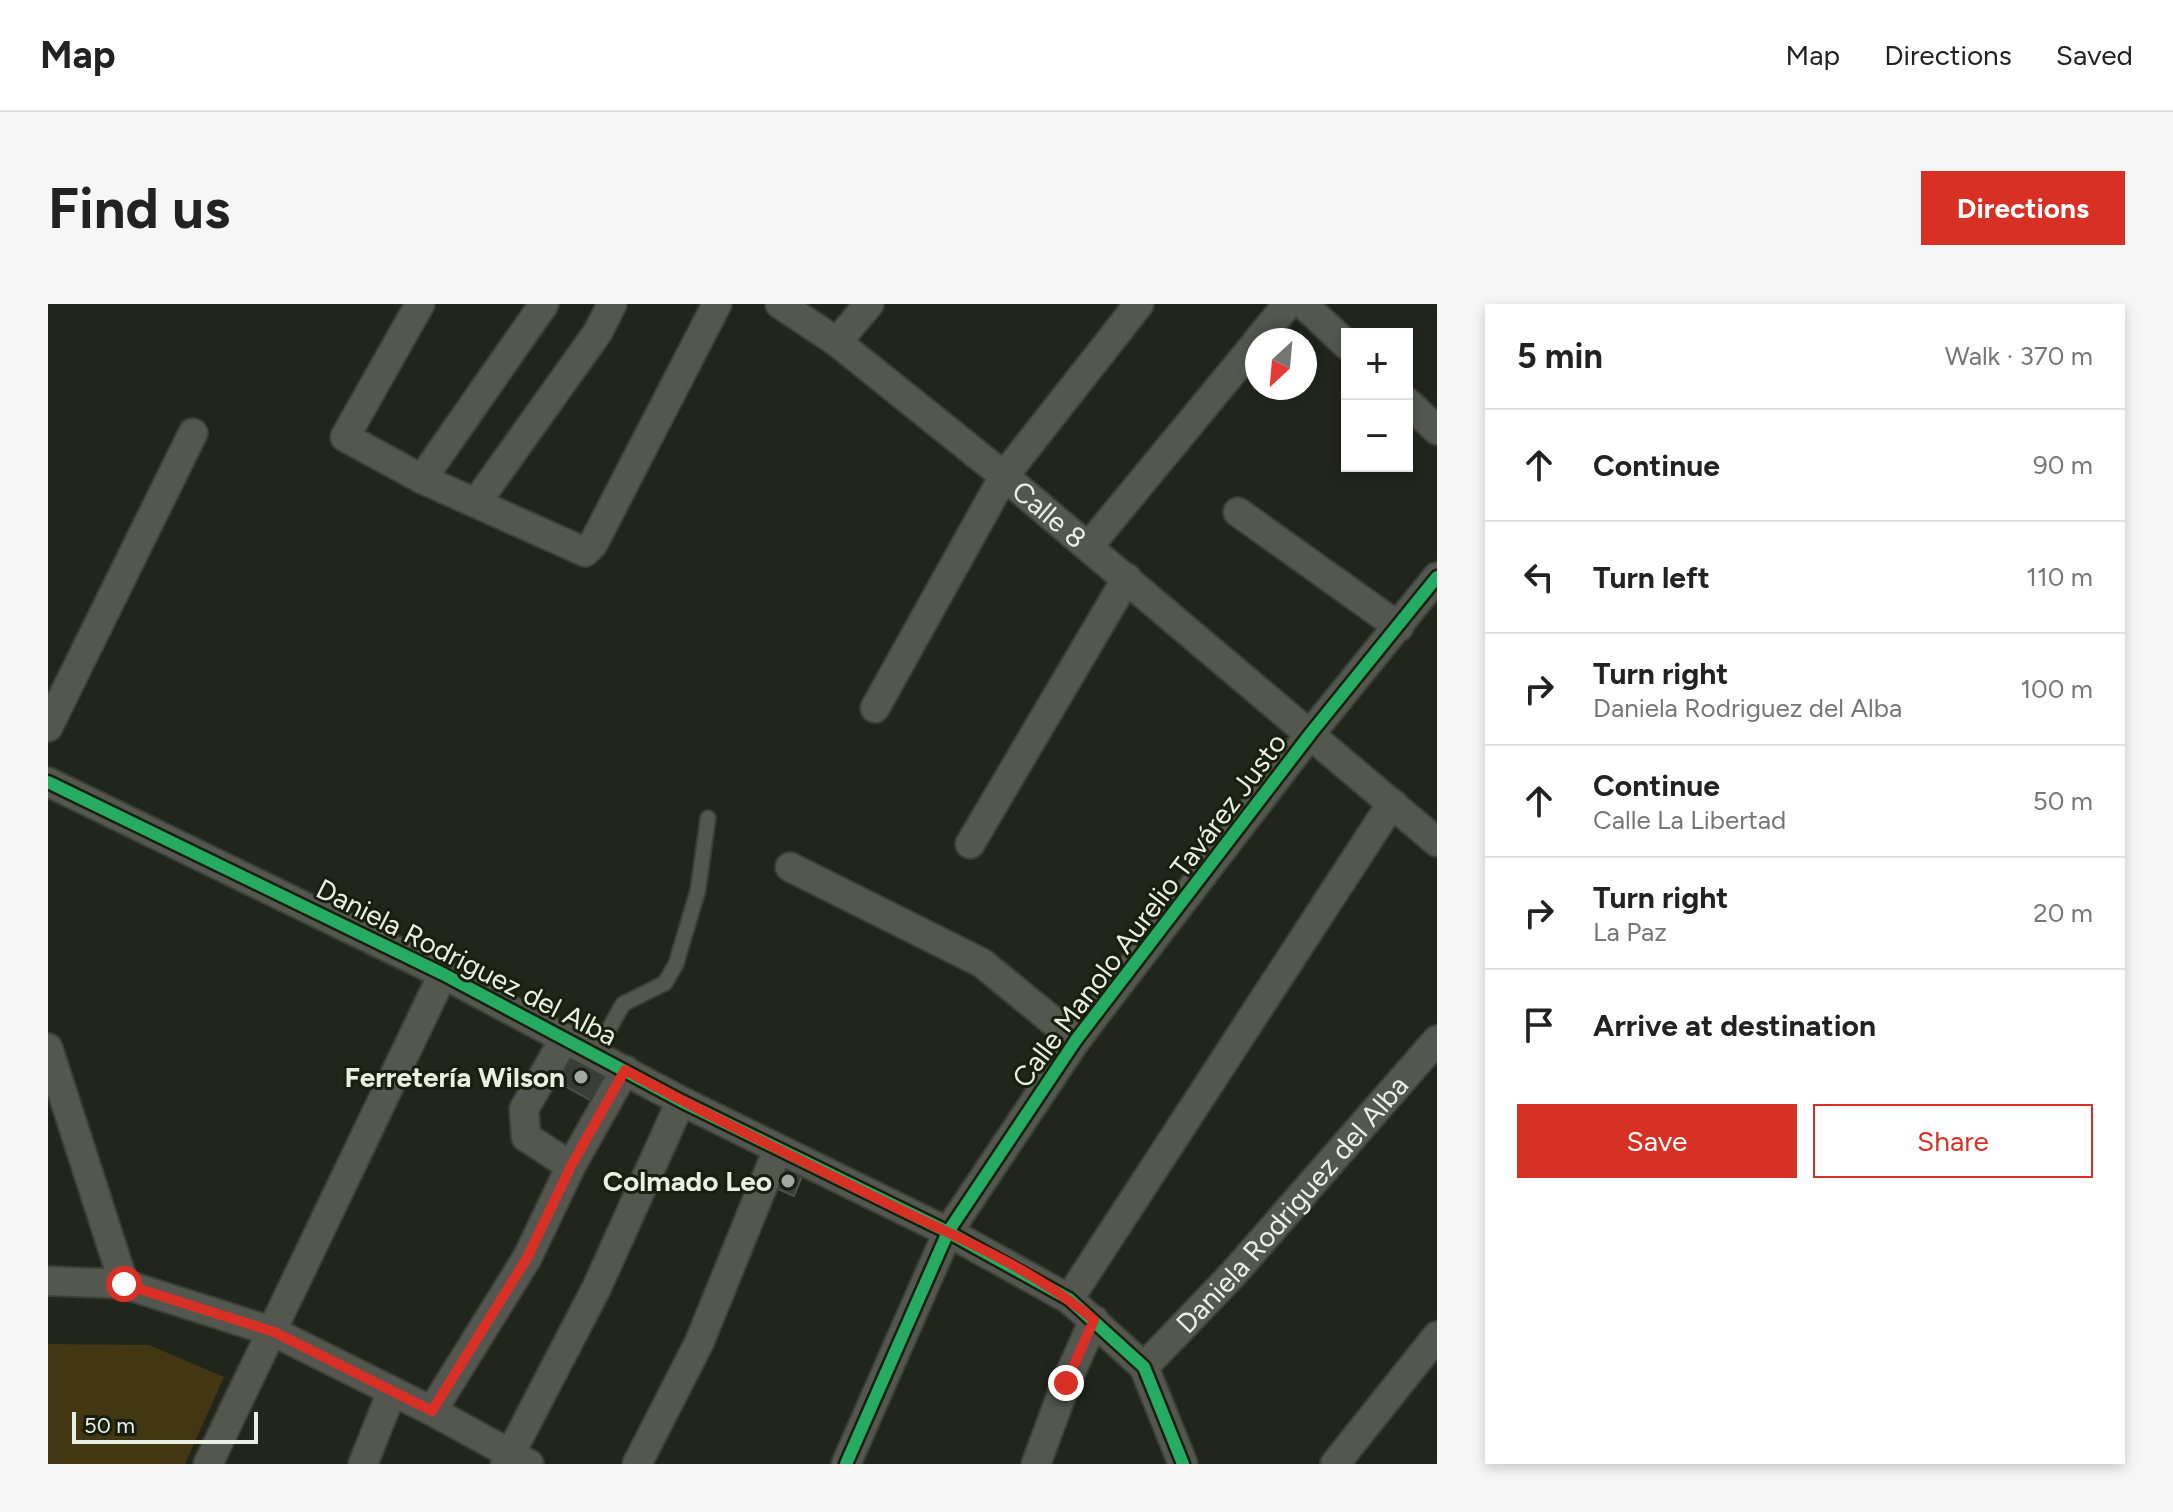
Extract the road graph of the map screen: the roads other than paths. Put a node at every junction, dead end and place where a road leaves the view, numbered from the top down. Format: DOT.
graph roads {
  1 [pos="420,304"];
  2 [pos="544,304"];
  3 [pos="612,304"];
  4 [pos="717,304"];
  5 [pos="780,304"];
  6 [pos="869,304"];
  7 [pos="1139,304"];
  8 [pos="1288,304"];
  9 [pos="1303,304"];
  10 [pos="1269,328"];
  11 [pos="1341,339"];
  12 [pos="837,342"];
  13 [pos="1245,357"];
  14 [pos="1413,408"];
  15 [pos="1437,430"];
  16 [pos="193,433"];
  17 [pos="1004,476"];
  18 [pos="422,479"];
  19 [pos="476,503"];
  20 [pos="1238,512"];
  21 [pos="1089,546"];
  22 [pos="1437,577"];
  23 [pos="1127,578"];
  24 [pos="1399,627"];
  25 [pos="875,708"];
  26 [pos="48,727"];
  27 [pos="1311,733"];
  28 [pos="48,782"];
  29 [pos="1392,803"];
  30 [pos="708,818"];
  31 [pos="1437,842"];
  32 [pos="970,844"];
  33 [pos="790,867"];
  34 [pos="443,974"];
  35 [pos="565,1038"];
  36 [pos="1076,1040"];
  37 [pos="1437,1040"];
  38 [pos="48,1048"];
  39 [pos="595,1054"];
  40 [pos="625,1070"];
  41 [pos="681,1101"];
  42 [pos="778,1149"];
  43 [pos="571,1166"];
  44 [pos="948,1232"];
  45 [pos="48,1281"];
  46 [pos="124,1284"];
  47 [pos="1069,1299"];
  48 [pos="1094,1320"];
  49 [pos="274,1332"];
  50 [pos="1437,1336"];
  51 [pos="1144,1367"];
  52 [pos="392,1391"];
  53 [pos="432,1411"];
  54 [pos="515,1460"];
  55 [pos="208,1464"];
  56 [pos="363,1464"];
  57 [pos="637,1464"];
  58 [pos="846,1464"];
  59 [pos="1036,1464"];
  60 [pos="1183,1464"];
  61 [pos="1335,1464"];
  1 -- 18 [label="street"];
  2 -- 18 [label="street"];
  3 -- 19 [label="street"];
  4 -- 19 [label="street"];
  5 -- 12 [label="street, Calle 8"];
  6 -- 12 [label="street"];
  7 -- 17 [label="street"];
  8 -- 10 [label="street"];
  9 -- 11 [label="street"];
  12 -- 17 [label="street, Calle 8"];
  13 -- 21 [label="street"];
  14 -- 15 [label="street"];
  16 -- 26 [label="street"];
  17 -- 21 [label="street, Calle 8"];
  17 -- 25 [label="street"];
  18 -- 19 [label="street"];
  20 -- 24 [label="street"];
  21 -- 23 [label="street, Calle 8"];
  22 -- 24 [label="street, Calle Manolo Aurelio Tavárez Justo"];
  23 -- 27 [label="street, Calle 8"];
  23 -- 32 [label="street"];
  24 -- 27 [label="street, Calle Manolo Aurelio Tavárez Justo"];
  27 -- 29 [label="street, Calle 8"];
  27 -- 36 [label="street, Calle Manolo Aurelio Tavárez Justo"];
  28 -- 34 [label="street, Daniela Rodriguez del Alba"];
  29 -- 31 [label="street, Calle 8"];
  29 -- 47 [label="street"];
  30 -- 39 [label="lane"];
  33 -- 36 [label="street"];
  34 -- 35 [label="street, Daniela Rodriguez del Alba"];
  34 -- 49 [label="street"];
  35 -- 39 [label="street, Daniela Rodriguez del Alba"];
  35 -- 43 [label="street"];
  36 -- 44 [label="street, Calle Manolo Aurelio Tavárez Justo"];
  37 -- 51 [label="street, Daniela Rodriguez del Alba"];
  38 -- 46 [label="street"];
  39 -- 40 [label="street, Daniela Rodriguez del Alba"];
  40 -- 41 [label="street, Daniela Rodriguez del Alba"];
  40 -- 43 [label="street"];
  41 -- 42 [label="street, Daniela Rodriguez del Alba"];
  41 -- 54 [label="street"];
  42 -- 44 [label="street, Daniela Rodriguez del Alba"];
  42 -- 57 [label="street"];
  43 -- 53 [label="street"];
  44 -- 47 [label="street, Daniela Rodriguez del Alba"];
  44 -- 58 [label="street, Calle Manolo Aurelio Tavárez Justo"];
  45 -- 46 [label="street"];
  46 -- 49 [label="street"];
  47 -- 48 [label="street, Daniela Rodriguez del Alba"];
  48 -- 51 [label="street, Daniela Rodriguez del Alba"];
  48 -- 59 [label="street"];
  49 -- 52 [label="street"];
  49 -- 55 [label="street"];
  50 -- 61 [label="street"];
  51 -- 60 [label="street"];
  52 -- 53 [label="street"];
  52 -- 56 [label="street"];
  53 -- 54 [label="street"];
}
